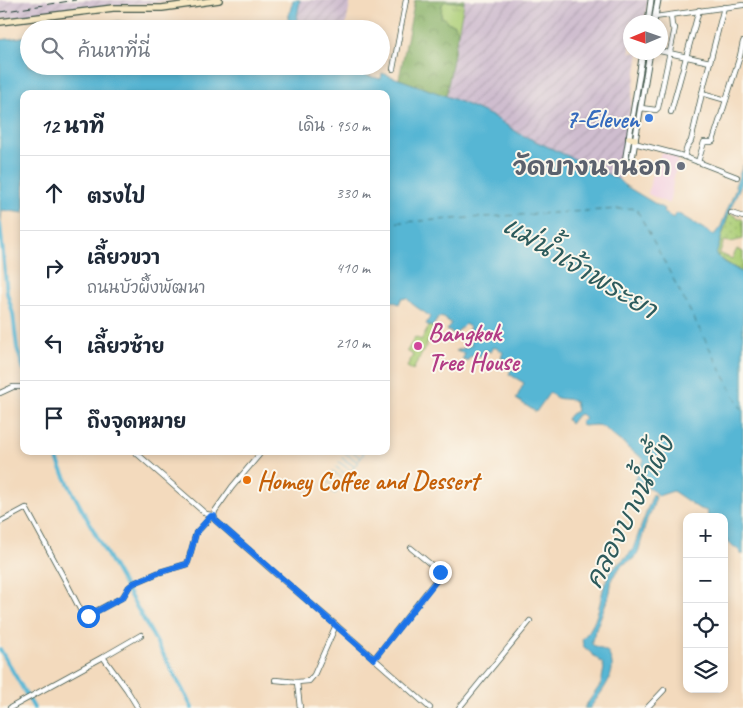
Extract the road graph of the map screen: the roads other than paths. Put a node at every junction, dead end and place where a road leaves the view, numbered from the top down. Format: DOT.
graph roads {
  1 [pos="220,0"];
  2 [pos="406,0"];
  3 [pos="651,0"];
  4 [pos="658,0"];
  5 [pos="743,5"];
  6 [pos="724,7"];
  7 [pos="699,10"];
  8 [pos="649,15"];
  9 [pos="656,15"];
  10 [pos="672,15"];
  11 [pos="668,16"];
  12 [pos="0,22"];
  13 [pos="743,42"];
  14 [pos="669,54"];
  15 [pos="686,57"];
  16 [pos="642,60"];
  17 [pos="649,60"];
  18 [pos="710,62"];
  19 [pos="393,69"];
  20 [pos="702,93"];
  21 [pos="726,100"];
  22 [pos="641,108"];
  23 [pos="671,112"];
  24 [pos="633,140"];
  25 [pos="684,157"];
  26 [pos="698,162"];
  27 [pos="737,177"];
  28 [pos="731,213"];
  29 [pos="743,217"];
  30 [pos="20,387"];
  31 [pos="0,393"];
  32 [pos="139,455"];
  33 [pos="259,455"];
  34 [pos="214,514"];
  35 [pos="0,522"];
  36 [pos="410,548"];
  37 [pos="530,620"];
  38 [pos="336,625"];
  39 [pos="141,635"];
  40 [pos="103,657"];
  41 [pos="374,659"];
  42 [pos="275,680"];
  43 [pos="296,682"];
  44 [pos="664,690"];
  45 [pos="10,708"];
  46 [pos="138,708"];
  47 [pos="300,708"];
  48 [pos="430,708"];
  49 [pos="460,708"];
  50 [pos="646,708"];
  1 -- 12 [label="main road"];
  2 -- 19 [label="street"];
  3 -- 8 [label="street"];
  4 -- 9 [label="street"];
  5 -- 6 [label="street"];
  6 -- 7 [label="street"];
  6 -- 18 [label="street"];
  7 -- 10 [label="street"];
  7 -- 15 [label="street"];
  10 -- 11 [label="street"];
  10 -- 14 [label="street"];
  13 -- 21 [label="street"];
  14 -- 15 [label="street"];
  14 -- 22 [label="street"];
  15 -- 18 [label="street"];
  15 -- 23 [label="street"];
  16 -- 24 [label="street"];
  17 -- 22 [label="street"];
  18 -- 20 [label="street"];
  20 -- 21 [label="street"];
  20 -- 25 [label="street"];
  21 -- 26 [label="street"];
  22 -- 24 [label="street"];
  24 -- 25 [label="street"];
  25 -- 26 [label="street"];
  26 -- 27 [label="street"];
  28 -- 29 [label="street"];
  30 -- 31 [label="street"];
  32 -- 34 [label="street"];
  33 -- 34 [label="street"];
  34 -- 35 [label="street"];
  34 -- 38 [label="street"];
  36 -- 41 [label="street"];
  37 -- 49 [label="street"];
  38 -- 41 [label="street"];
  38 -- 43 [label="street"];
  39 -- 40 [label="street"];
  40 -- 45 [label="street"];
  40 -- 46 [label="street"];
  41 -- 48 [label="street"];
  42 -- 43 [label="street"];
  43 -- 47 [label="street"];
  44 -- 50 [label="street"];
}
